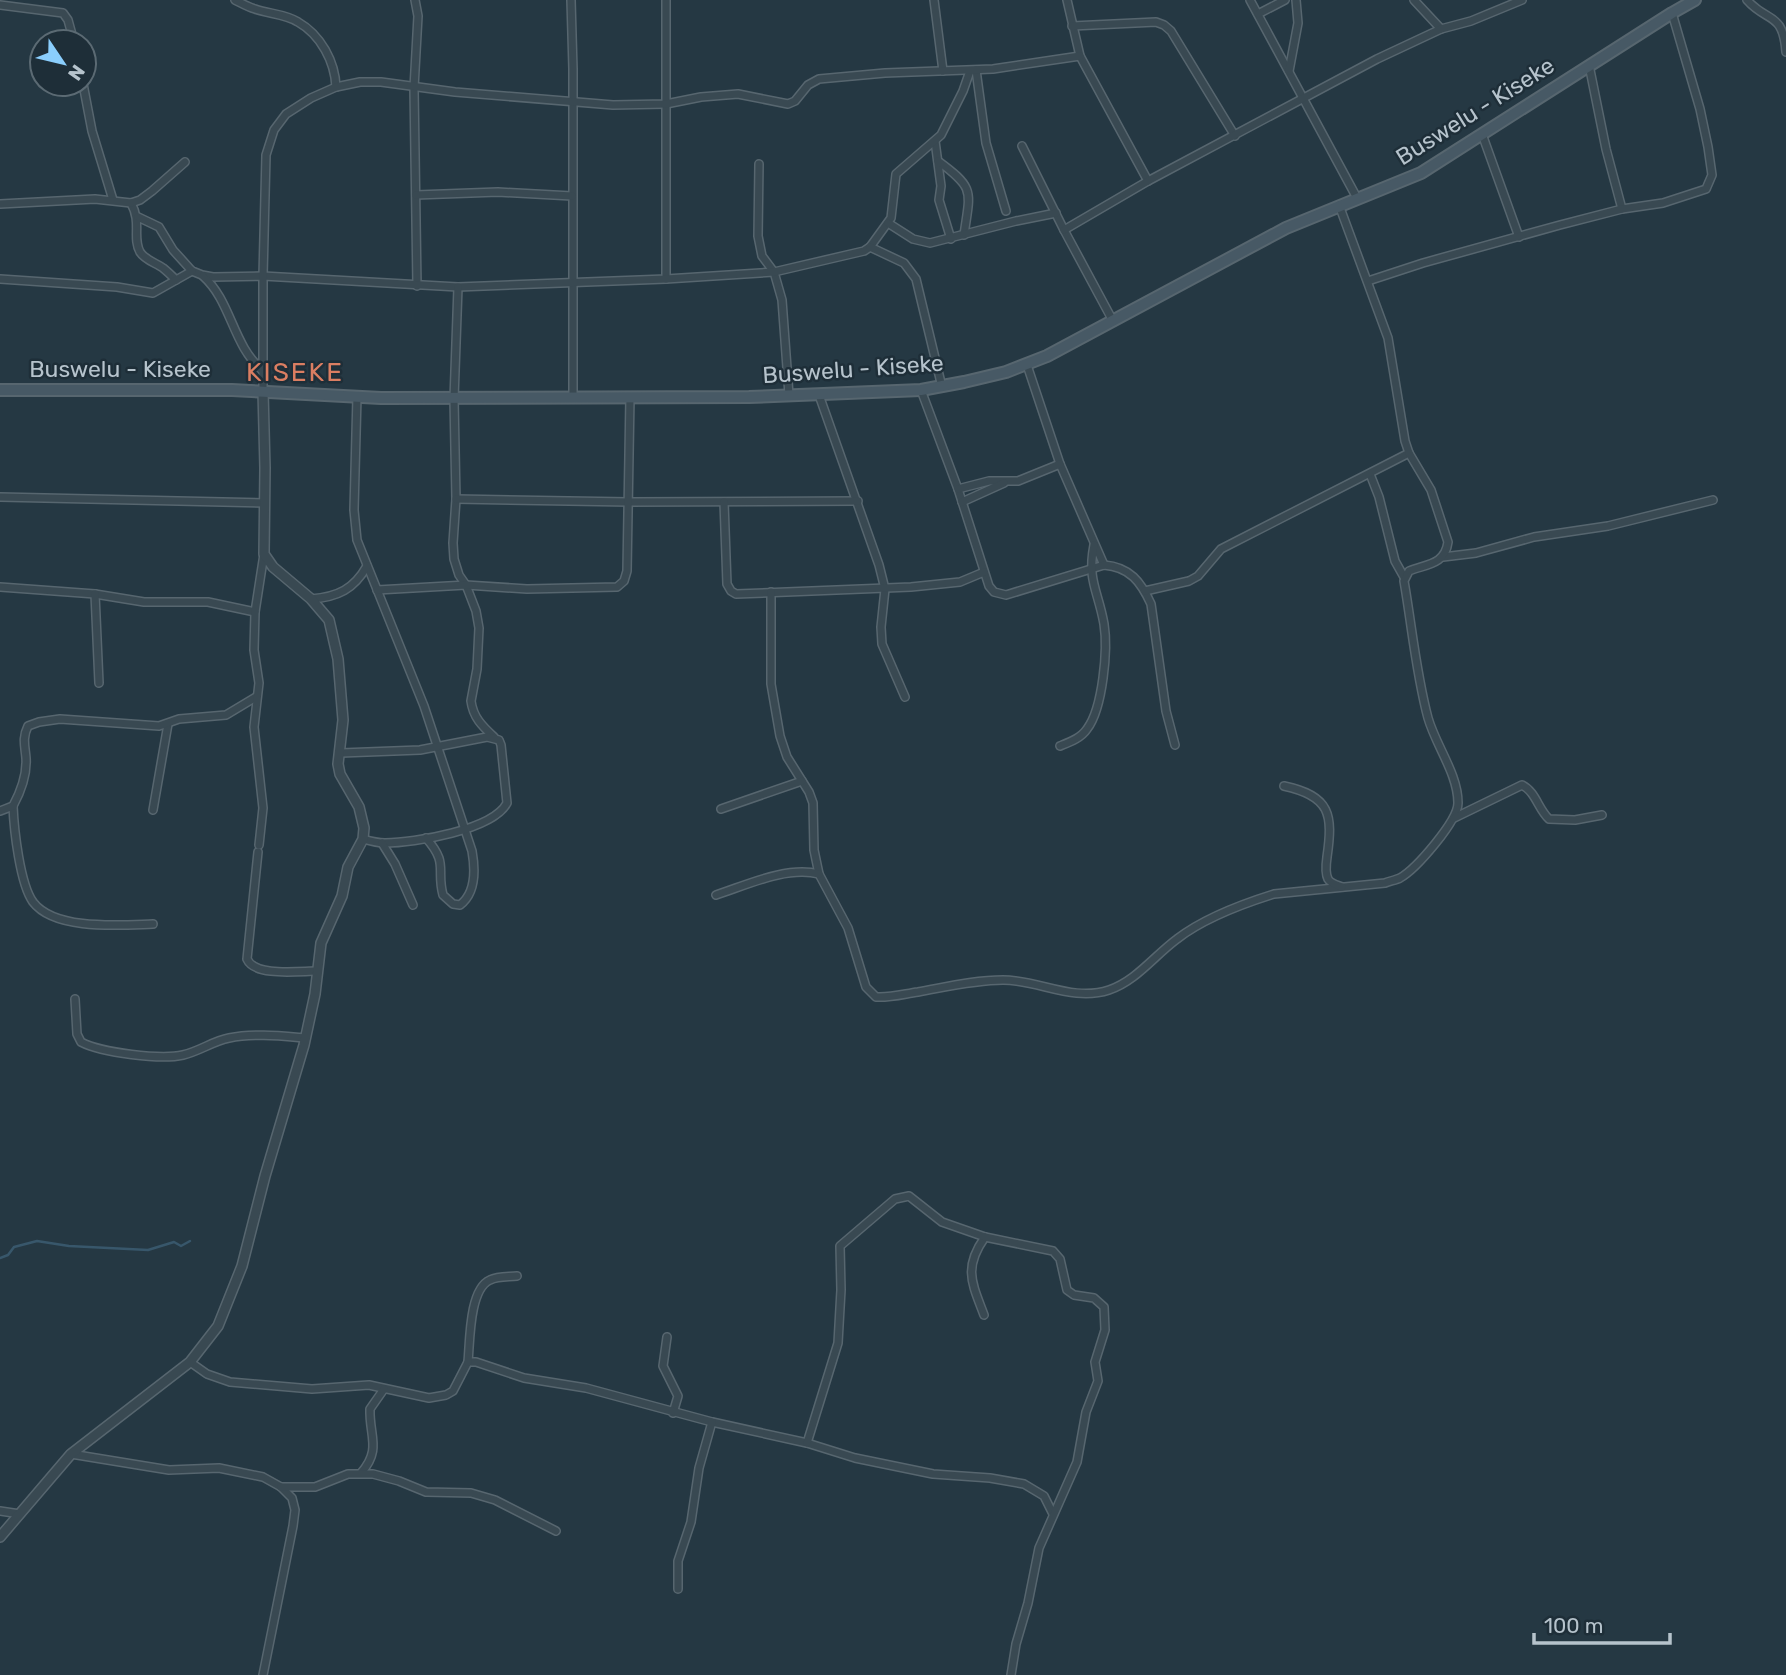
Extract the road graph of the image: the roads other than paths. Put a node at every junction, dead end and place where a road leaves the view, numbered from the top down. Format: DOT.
graph roads {
  1 [pos="234,0"];
  2 [pos="415,0"];
  3 [pos="571,0"];
  4 [pos="666,0"];
  5 [pos="934,0"];
  6 [pos="1067,0"];
  7 [pos="1250,0"];
  8 [pos="1285,0"];
  9 [pos="1296,0"];
  10 [pos="1415,0"];
  11 [pos="1522,0"];
  12 [pos="1695,0"];
  13 [pos="1747,0"];
  14 [pos="0,5"];
  15 [pos="1258,13"];
  16 [pos="1672,13"];
  17 [pos="1072,26"];
  18 [pos="70,28"];
  19 [pos="1441,29"];
  20 [pos="1786,52"];
  21 [pos="1080,56"];
  22 [pos="1590,65"];
  23 [pos="973,70"];
  24 [pos="943,71"];
  25 [pos="1289,71"];
  26 [pos="336,87"];
  27 [pos="414,88"];
  28 [pos="86,98"];
  29 [pos="1304,99"];
  30 [pos="573,100"];
  31 [pos="666,104"];
  32 [pos="1482,134"];
  33 [pos="1235,136"];
  34 [pos="935,141"];
  35 [pos="1022,146"];
  36 [pos="185,162"];
  37 [pos="938,162"];
  38 [pos="759,164"];
  39 [pos="1148,181"];
  40 [pos="416,195"];
  41 [pos="572,196"];
  42 [pos="1357,198"];
  43 [pos="113,200"];
  44 [pos="131,203"];
  45 [pos="0,204"];
  46 [pos="1339,204"];
  47 [pos="1622,209"];
  48 [pos="1006,211"];
  49 [pos="1056,213"];
  50 [pos="138,217"];
  51 [pos="888,223"];
  52 [pos="1064,230"];
  53 [pos="964,235"];
  54 [pos="1519,237"];
  55 [pos="951,239"];
  56 [pos="870,247"];
  57 [pos="192,271"];
  58 [pos="774,272"];
  59 [pos="202,275"];
  60 [pos="263,276"];
  61 [pos="0,279"];
  62 [pos="666,279"];
  63 [pos="176,280"];
  64 [pos="1368,281"];
  65 [pos="572,284"];
  66 [pos="417,286"];
  67 [pos="457,287"];
  68 [pos="1113,321"];
  69 [pos="1027,365"];
  70 [pos="263,371"];
  71 [pos="942,387"];
  72 [pos="0,390"];
  73 [pos="922,390"];
  74 [pos="263,391"];
  75 [pos="789,395"];
  76 [pos="819,395"];
  77 [pos="357,396"];
  78 [pos="573,397"];
  79 [pos="630,397"];
  80 [pos="454,399"];
  81 [pos="1409,453"];
  82 [pos="1060,464"];
  83 [pos="1370,474"];
  84 [pos="1005,482"];
  85 [pos="958,489"];
  86 [pos="0,497"];
  87 [pos="456,499"];
  88 [pos="1713,500"];
  89 [pos="858,501"];
  90 [pos="629,502"];
  91 [pos="724,502"];
  92 [pos="962,502"];
  93 [pos="265,503"];
  94 [pos="1094,545"];
  95 [pos="264,554"];
  96 [pos="1443,556"];
  97 [pos="1104,565"];
  98 [pos="367,566"];
  99 [pos="1090,568"];
  100 [pos="984,572"];
  101 [pos="1404,577"];
  102 [pos="466,585"];
  103 [pos="0,586"];
  104 [pos="886,589"];
  105 [pos="377,590"];
  106 [pos="1145,591"];
  107 [pos="771,592"];
  108 [pos="95,594"];
  109 [pos="311,599"];
  110 [pos="255,612"];
  111 [pos="99,683"];
  112 [pos="256,697"];
  113 [pos="905,697"];
  114 [pos="168,724"];
  115 [pos="494,737"];
  116 [pos="1175,745"];
  117 [pos="1060,746"];
  118 [pos="438,747"];
  119 [pos="341,753"];
  120 [pos="802,781"];
  121 [pos="1284,786"];
  122 [pos="12,806"];
  123 [pos="721,809"];
  124 [pos="153,810"];
  125 [pos="0,811"];
  126 [pos="1602,815"];
  127 [pos="1454,818"];
  128 [pos="464,829"];
  129 [pos="426,838"];
  130 [pos="363,839"];
  131 [pos="382,843"];
  132 [pos="819,874"];
  133 [pos="1342,887"];
  134 [pos="716,895"];
  135 [pos="413,905"];
  136 [pos="153,924"];
  137 [pos="317,971"];
  138 [pos="75,999"];
  139 [pos="306,1038"];
  140 [pos="985,1237"];
  141 [pos="517,1276"];
  142 [pos="984,1315"];
  143 [pos="667,1337"];
  144 [pos="190,1362"];
  145 [pos="468,1362"];
  146 [pos="384,1389"];
  147 [pos="673,1413"];
  148 [pos="712,1423"];
  149 [pos="807,1443"];
  150 [pos="71,1454"];
  151 [pos="361,1473"];
  152 [pos="281,1487"];
  153 [pos="0,1511"];
  154 [pos="20,1514"];
  155 [pos="1053,1514"];
  156 [pos="556,1531"];
  157 [pos="0,1537"];
  158 [pos="678,1589"];
  159 [pos="263,1675"];
  160 [pos="1012,1675"];
  1 -- 26 [label="street"];
  2 -- 27 [label="street"];
  3 -- 30 [label="street"];
  4 -- 31 [label="street"];
  5 -- 24 [label="street"];
  6 -- 17 [label="street"];
  7 -- 15 [label="street"];
  8 -- 15 [label="street"];
  9 -- 25 [label="street"];
  10 -- 19 [label="street"];
  11 -- 19 [label="street"];
  12 -- 16 [label="main road, Buswelu - Kiseke"];
  13 -- 20 [label="street"];
  14 -- 18 [label="street"];
  15 -- 25 [label="street"];
  16 -- 22 [label="main road, Buswelu - Kiseke"];
  16 -- 47 [label="street"];
  17 -- 21 [label="street"];
  17 -- 33 [label="street"];
  19 -- 29 [label="street"];
  21 -- 23 [label="street"];
  21 -- 39 [label="street"];
  22 -- 32 [label="main road, Buswelu - Kiseke"];
  22 -- 47 [label="street"];
  23 -- 24 [label="street"];
  23 -- 34 [label="street"];
  23 -- 48 [label="street"];
  24 -- 31 [label="street"];
  25 -- 29 [label="street"];
  26 -- 27 [label="street"];
  26 -- 60 [label="street"];
  27 -- 30 [label="street"];
  27 -- 40 [label="street"];
  28 -- 43 [label="street"];
  29 -- 33 [label="street"];
  29 -- 42 [label="street"];
  30 -- 31 [label="street"];
  30 -- 41 [label="street"];
  31 -- 62 [label="street"];
  32 -- 42 [label="main road, Buswelu - Kiseke"];
  32 -- 54 [label="street"];
  33 -- 39 [label="street"];
  34 -- 37 [label="street"];
  34 -- 51 [label="street"];
  35 -- 49 [label="street"];
  36 -- 44 [label="street"];
  37 -- 53 [label="street"];
  37 -- 55 [label="street"];
  38 -- 58 [label="street"];
  39 -- 52 [label="street"];
  40 -- 41 [label="street"];
  40 -- 66 [label="street"];
  41 -- 65 [label="street"];
  42 -- 46 [label="main road, Buswelu - Kiseke"];
  43 -- 44 [label="street"];
  43 -- 45 [label="street"];
  44 -- 50 [label="street"];
  46 -- 64 [label="street"];
  46 -- 68 [label="main road, Buswelu - Kiseke"];
  47 -- 54 [label="street"];
  49 -- 52 [label="street"];
  49 -- 53 [label="street"];
  50 -- 57 [label="street"];
  50 -- 63 [label="street"];
  51 -- 55 [label="street"];
  51 -- 56 [label="street"];
  52 -- 68 [label="street"];
  53 -- 55 [label="street"];
  54 -- 64 [label="street"];
  56 -- 58 [label="street"];
  56 -- 71 [label="street"];
  57 -- 59 [label="street"];
  57 -- 63 [label="street"];
  58 -- 62 [label="street"];
  58 -- 75 [label="street"];
  59 -- 60 [label="street"];
  59 -- 70 [label="street"];
  60 -- 66 [label="street"];
  60 -- 70 [label="street"];
  61 -- 63 [label="street"];
  62 -- 65 [label="street"];
  64 -- 81 [label="street"];
  65 -- 67 [label="street"];
  65 -- 78 [label="street"];
  66 -- 67 [label="street"];
  67 -- 80 [label="street"];
  68 -- 69 [label="main road, Buswelu - Kiseke"];
  69 -- 71 [label="main road, Buswelu - Kiseke"];
  69 -- 82 [label="street"];
  70 -- 74 [label="street"];
  71 -- 73 [label="main road, Buswelu - Kiseke"];
  72 -- 74 [label="main road, Buswelu - Kiseke"];
  73 -- 76 [label="main road, Buswelu - Kiseke"];
  73 -- 85 [label="street"];
  74 -- 77 [label="main road, Buswelu - Kiseke"];
  74 -- 93 [label="street"];
  75 -- 76 [label="main road, Buswelu - Kiseke"];
  75 -- 79 [label="main road, Buswelu - Kiseke"];
  76 -- 89 [label="street"];
  77 -- 80 [label="main road, Buswelu - Kiseke"];
  77 -- 98 [label="street"];
  78 -- 79 [label="main road, Buswelu - Kiseke"];
  78 -- 80 [label="main road, Buswelu - Kiseke"];
  79 -- 90 [label="street"];
  80 -- 87 [label="street"];
  81 -- 83 [label="street"];
  81 -- 96 [label="street"];
  82 -- 84 [label="street"];
  82 -- 94 [label="street"];
  83 -- 101 [label="street"];
  83 -- 106 [label="street"];
  84 -- 85 [label="street"];
  84 -- 92 [label="street"];
  85 -- 92 [label="street"];
  86 -- 93 [label="street"];
  87 -- 90 [label="street"];
  87 -- 102 [label="street"];
  88 -- 96 [label="street"];
  89 -- 91 [label="street"];
  89 -- 104 [label="street"];
  90 -- 91 [label="street"];
  90 -- 102 [label="street"];
  91 -- 107 [label="street"];
  92 -- 100 [label="street"];
  93 -- 95 [label="street"];
  94 -- 97 [label="street"];
  94 -- 99 [label="street"];
  95 -- 109 [label="street"];
  95 -- 110 [label="street"];
  96 -- 101 [label="street"];
  97 -- 99 [label="street"];
  97 -- 106 [label="street"];
  98 -- 105 [label="street"];
  98 -- 109 [label="street"];
  99 -- 100 [label="street"];
  99 -- 117 [label="street"];
  100 -- 104 [label="street"];
  101 -- 127 [label="street"];
  102 -- 105 [label="street"];
  102 -- 115 [label="street"];
  103 -- 108 [label="street"];
  104 -- 107 [label="street"];
  104 -- 113 [label="street"];
  105 -- 118 [label="street"];
  106 -- 116 [label="street"];
  107 -- 120 [label="street"];
  108 -- 110 [label="street"];
  108 -- 111 [label="street"];
  109 -- 119 [label="street"];
  110 -- 112 [label="street"];
  112 -- 114 [label="street"];
  112 -- 137 [label="street"];
  114 -- 122 [label="street"];
  114 -- 124 [label="street"];
  115 -- 118 [label="street"];
  115 -- 128 [label="street"];
  118 -- 119 [label="street"];
  118 -- 128 [label="street"];
  119 -- 130 [label="street"];
  120 -- 123 [label="street"];
  120 -- 132 [label="street"];
  121 -- 133 [label="street"];
  122 -- 125 [label="street"];
  122 -- 136 [label="street"];
  126 -- 127 [label="street"];
  127 -- 133 [label="street"];
  128 -- 129 [label="street"];
  128 -- 129 [label="street"];
  129 -- 131 [label="street"];
  130 -- 131 [label="street"];
  130 -- 137 [label="street"];
  131 -- 135 [label="street"];
  132 -- 133 [label="street"];
  132 -- 134 [label="street"];
  137 -- 139 [label="street"];
  138 -- 139 [label="street"];
  139 -- 144 [label="street"];
  140 -- 142 [label="street"];
  140 -- 149 [label="street"];
  140 -- 155 [label="street"];
  141 -- 145 [label="street"];
  143 -- 147 [label="street"];
  144 -- 146 [label="street"];
  144 -- 150 [label="street"];
  145 -- 146 [label="street"];
  145 -- 147 [label="street"];
  146 -- 151 [label="street"];
  147 -- 148 [label="street"];
  148 -- 149 [label="street"];
  148 -- 158 [label="street"];
  149 -- 155 [label="street"];
  150 -- 152 [label="street"];
  150 -- 154 [label="street"];
  151 -- 152 [label="street"];
  151 -- 156 [label="street"];
  152 -- 159 [label="street"];
  153 -- 154 [label="street"];
  154 -- 157 [label="street"];
  155 -- 160 [label="street"];
}
